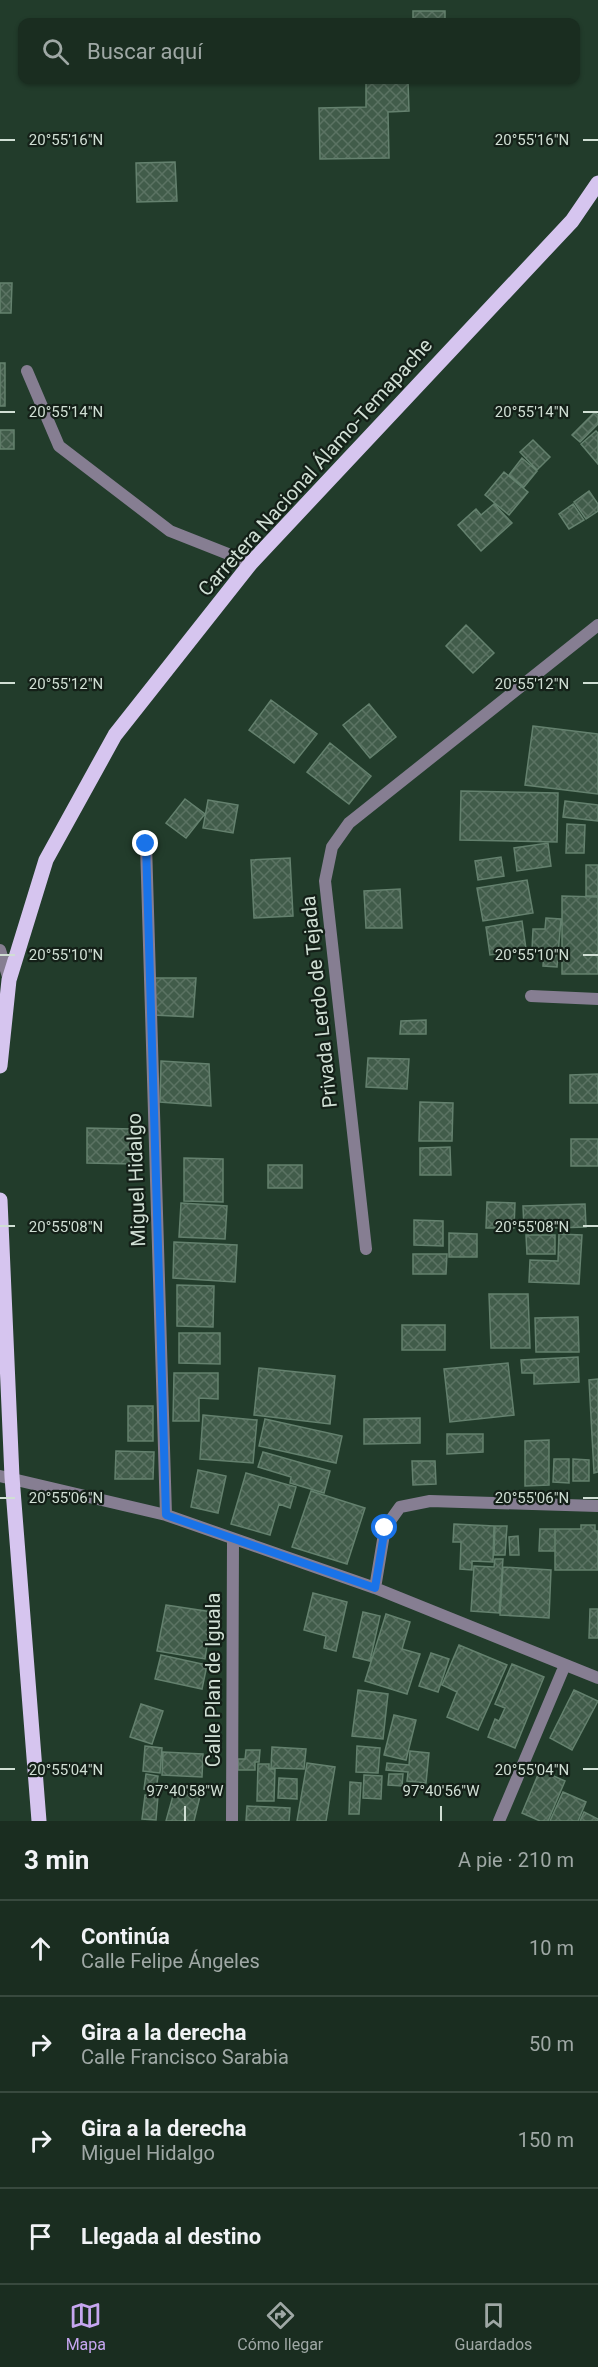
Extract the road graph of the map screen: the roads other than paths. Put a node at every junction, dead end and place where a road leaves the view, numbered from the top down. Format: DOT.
graph roads {
  1 [pos="598,183"];
  2 [pos="27,371"];
  3 [pos="251,562"];
  4 [pos="598,625"];
  5 [pos="146,844"];
  6 [pos="0,950"];
  7 [pos="9,980"];
  8 [pos="531,996"];
  9 [pos="598,999"];
  10 [pos="0,1066"];
  11 [pos="0,1200"];
  12 [pos="366,1249"];
  13 [pos="6,1477"];
  14 [pos="598,1506"];
  15 [pos="166,1515"];
  16 [pos="233,1540"];
  17 [pos="375,1588"];
  18 [pos="565,1665"];
  19 [pos="598,1678"];
  20 [pos="39,1821"];
  21 [pos="232,1821"];
  22 [pos="500,1821"];
  1 -- 3 [label="main road, Carretera Nacional Álamo-Temapache"];
  2 -- 3 [label="street"];
  3 -- 7 [label="main road, Carretera Nacional Álamo-Temapache"];
  4 -- 12 [label="street, Privada Lerdo de Tejada"];
  5 -- 15 [label="street, Miguel Hidalgo"];
  6 -- 7 [label="street"];
  7 -- 10 [label="main road, Carretera Nacional Álamo-Temapache"];
  8 -- 9 [label="street"];
  11 -- 13 [label="main road"];
  13 -- 15 [label="street"];
  13 -- 20 [label="main road"];
  14 -- 17 [label="street"];
  15 -- 16 [label="street"];
  16 -- 17 [label="street"];
  16 -- 21 [label="street, Calle Plan de Iguala"];
  17 -- 18 [label="street"];
  18 -- 19 [label="street"];
  18 -- 22 [label="street"];
}
